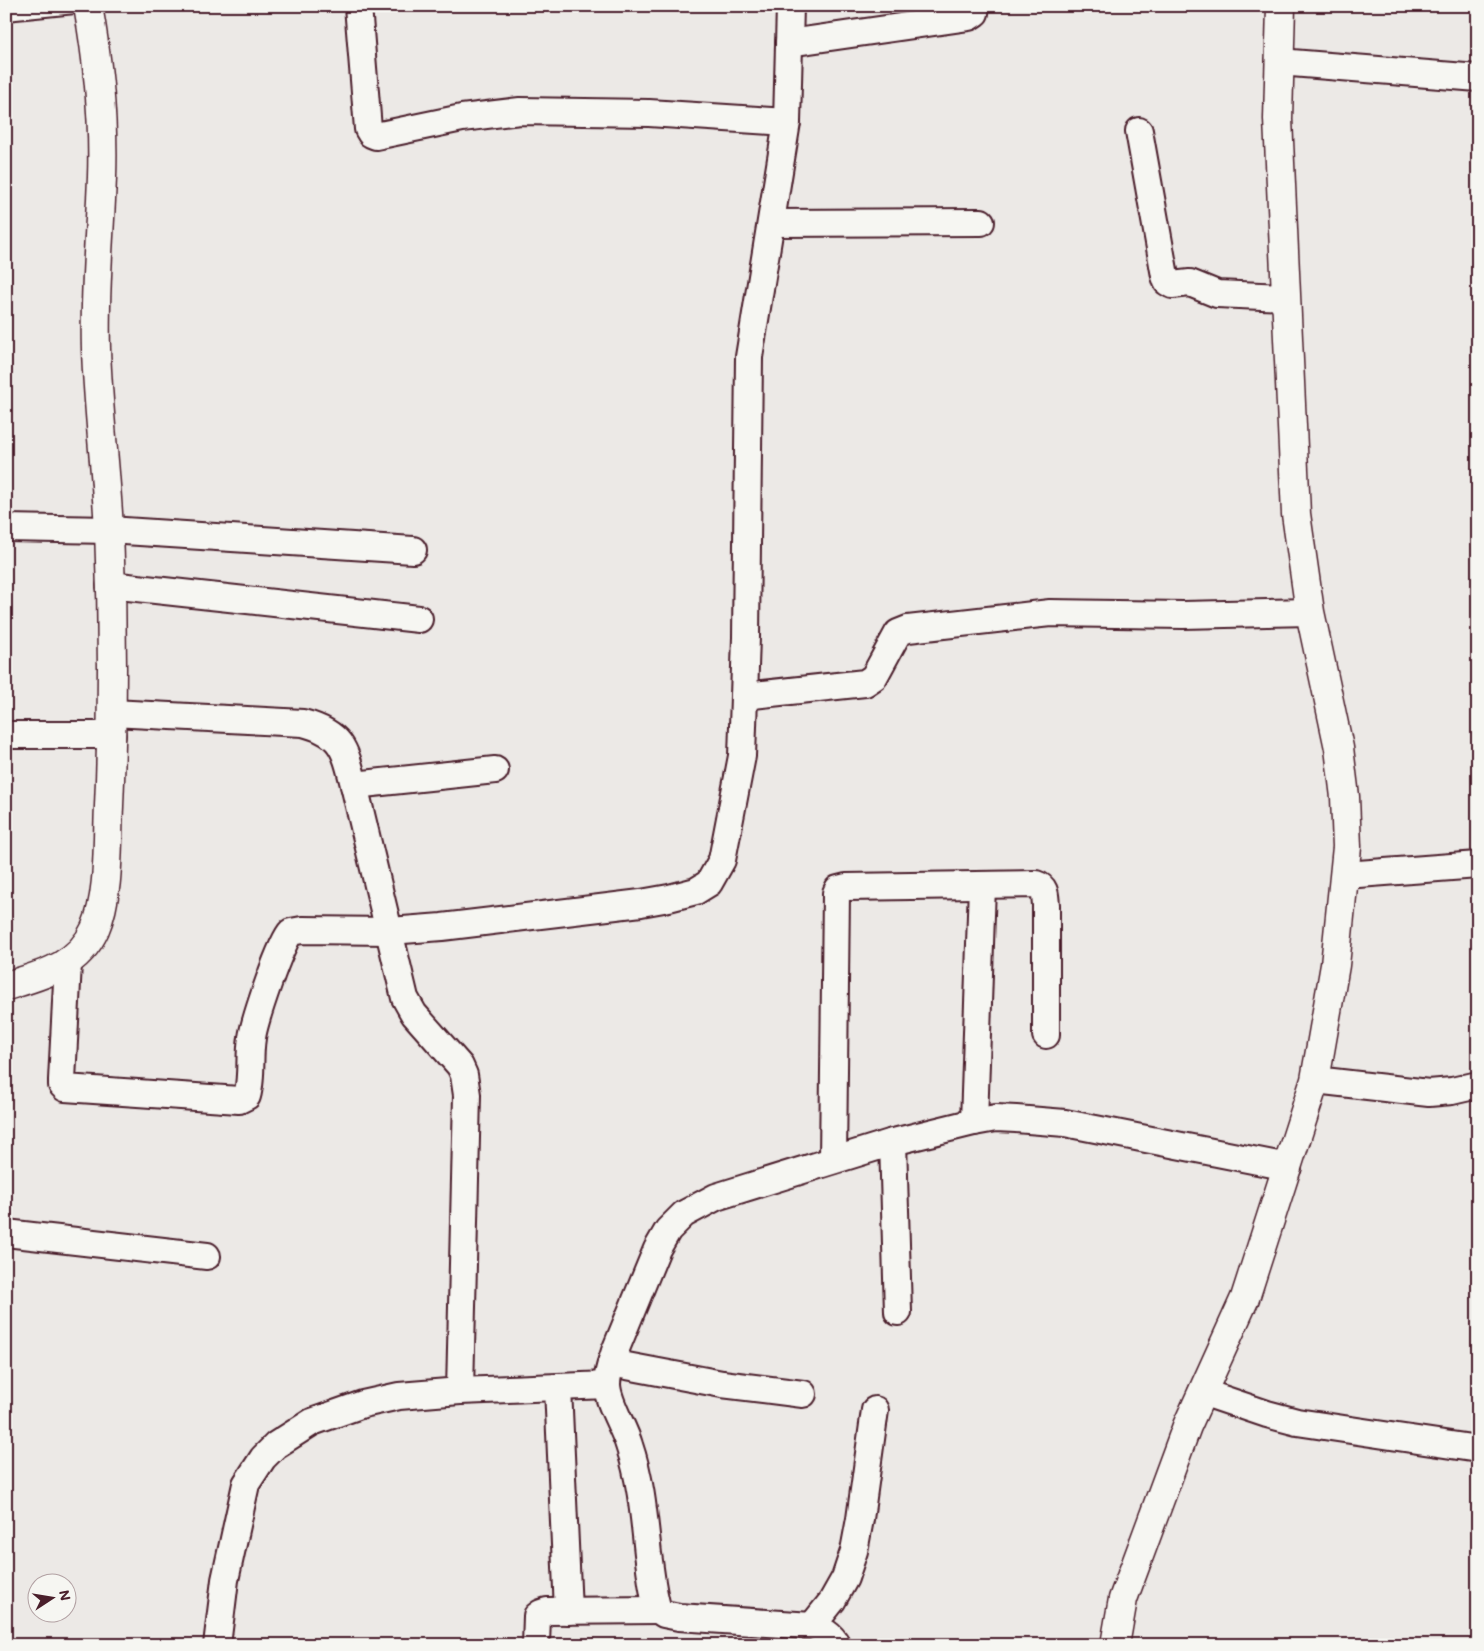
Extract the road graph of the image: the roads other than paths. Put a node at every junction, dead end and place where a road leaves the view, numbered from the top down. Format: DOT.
graph roads {
  1 [pos="86,6"];
  2 [pos="358,6"];
  3 [pos="790,6"];
  4 [pos="976,6"];
  5 [pos="1281,6"];
  6 [pos="6,14"];
  7 [pos="789,43"];
  8 [pos="1279,62"];
  9 [pos="1478,78"];
  10 [pos="787,122"];
  11 [pos="1139,130"];
  12 [pos="981,222"];
  13 [pos="772,223"];
  14 [pos="1286,297"];
  15 [pos="6,528"];
  16 [pos="109,530"];
  17 [pos="413,550"];
  18 [pos="110,584"];
  19 [pos="1310,612"];
  20 [pos="419,619"];
  21 [pos="744,696"];
  22 [pos="112,724"];
  23 [pos="6,735"];
  24 [pos="495,770"];
  25 [pos="354,785"];
  26 [pos="1478,865"];
  27 [pos="1344,875"];
  28 [pos="982,885"];
  29 [pos="390,931"];
  30 [pos="68,963"];
  31 [pos="6,986"];
  32 [pos="1046,1035"];
  33 [pos="1315,1080"];
  34 [pos="1478,1085"];
  35 [pos="974,1122"];
  36 [pos="893,1142"];
  37 [pos="833,1160"];
  38 [pos="1288,1167"];
  39 [pos="6,1233"];
  40 [pos="207,1256"];
  41 [pos="898,1312"];
  42 [pos="609,1374"];
  43 [pos="558,1388"];
  44 [pos="460,1391"];
  45 [pos="1202,1392"];
  46 [pos="803,1394"];
  47 [pos="875,1410"];
  48 [pos="1478,1449"];
  49 [pos="658,1610"];
  50 [pos="568,1611"];
  51 [pos="812,1626"];
  52 [pos="216,1645"];
  53 [pos="536,1645"];
  54 [pos="837,1645"];
  55 [pos="1115,1645"];
  1 -- 6 [label="lane"];
  1 -- 16 [label="street"];
  2 -- 10 [label="street"];
  3 -- 7 [label="street"];
  4 -- 7 [label="street"];
  5 -- 8 [label="street"];
  7 -- 10 [label="street"];
  8 -- 9 [label="street"];
  8 -- 14 [label="street"];
  10 -- 13 [label="street"];
  11 -- 14 [label="street"];
  12 -- 13 [label="street"];
  13 -- 21 [label="street"];
  14 -- 19 [label="street"];
  15 -- 16 [label="street"];
  16 -- 17 [label="street"];
  16 -- 18 [label="street"];
  18 -- 20 [label="street"];
  18 -- 22 [label="street"];
  19 -- 21 [label="street"];
  19 -- 27 [label="street"];
  21 -- 29 [label="street"];
  22 -- 23 [label="street"];
  22 -- 25 [label="street"];
  22 -- 30 [label="street"];
  24 -- 25 [label="street"];
  25 -- 29 [label="street"];
  26 -- 27 [label="street"];
  27 -- 33 [label="street"];
  28 -- 32 [label="street"];
  28 -- 35 [label="street"];
  28 -- 37 [label="street"];
  29 -- 30 [label="street"];
  29 -- 44 [label="street"];
  30 -- 31 [label="street"];
  33 -- 34 [label="street"];
  33 -- 38 [label="street"];
  35 -- 36 [label="street"];
  35 -- 38 [label="street"];
  36 -- 37 [label="street"];
  36 -- 41 [label="street"];
  37 -- 42 [label="street"];
  38 -- 45 [label="street"];
  39 -- 40 [label="street"];
  42 -- 43 [label="street"];
  42 -- 46 [label="street"];
  42 -- 49 [label="street"];
  43 -- 44 [label="street"];
  43 -- 50 [label="street"];
  44 -- 52 [label="street"];
  45 -- 48 [label="street"];
  45 -- 55 [label="street"];
  47 -- 51 [label="street"];
  49 -- 50 [label="street"];
  49 -- 51 [label="street"];
  50 -- 53 [label="street"];
  51 -- 54 [label="street"];
}
